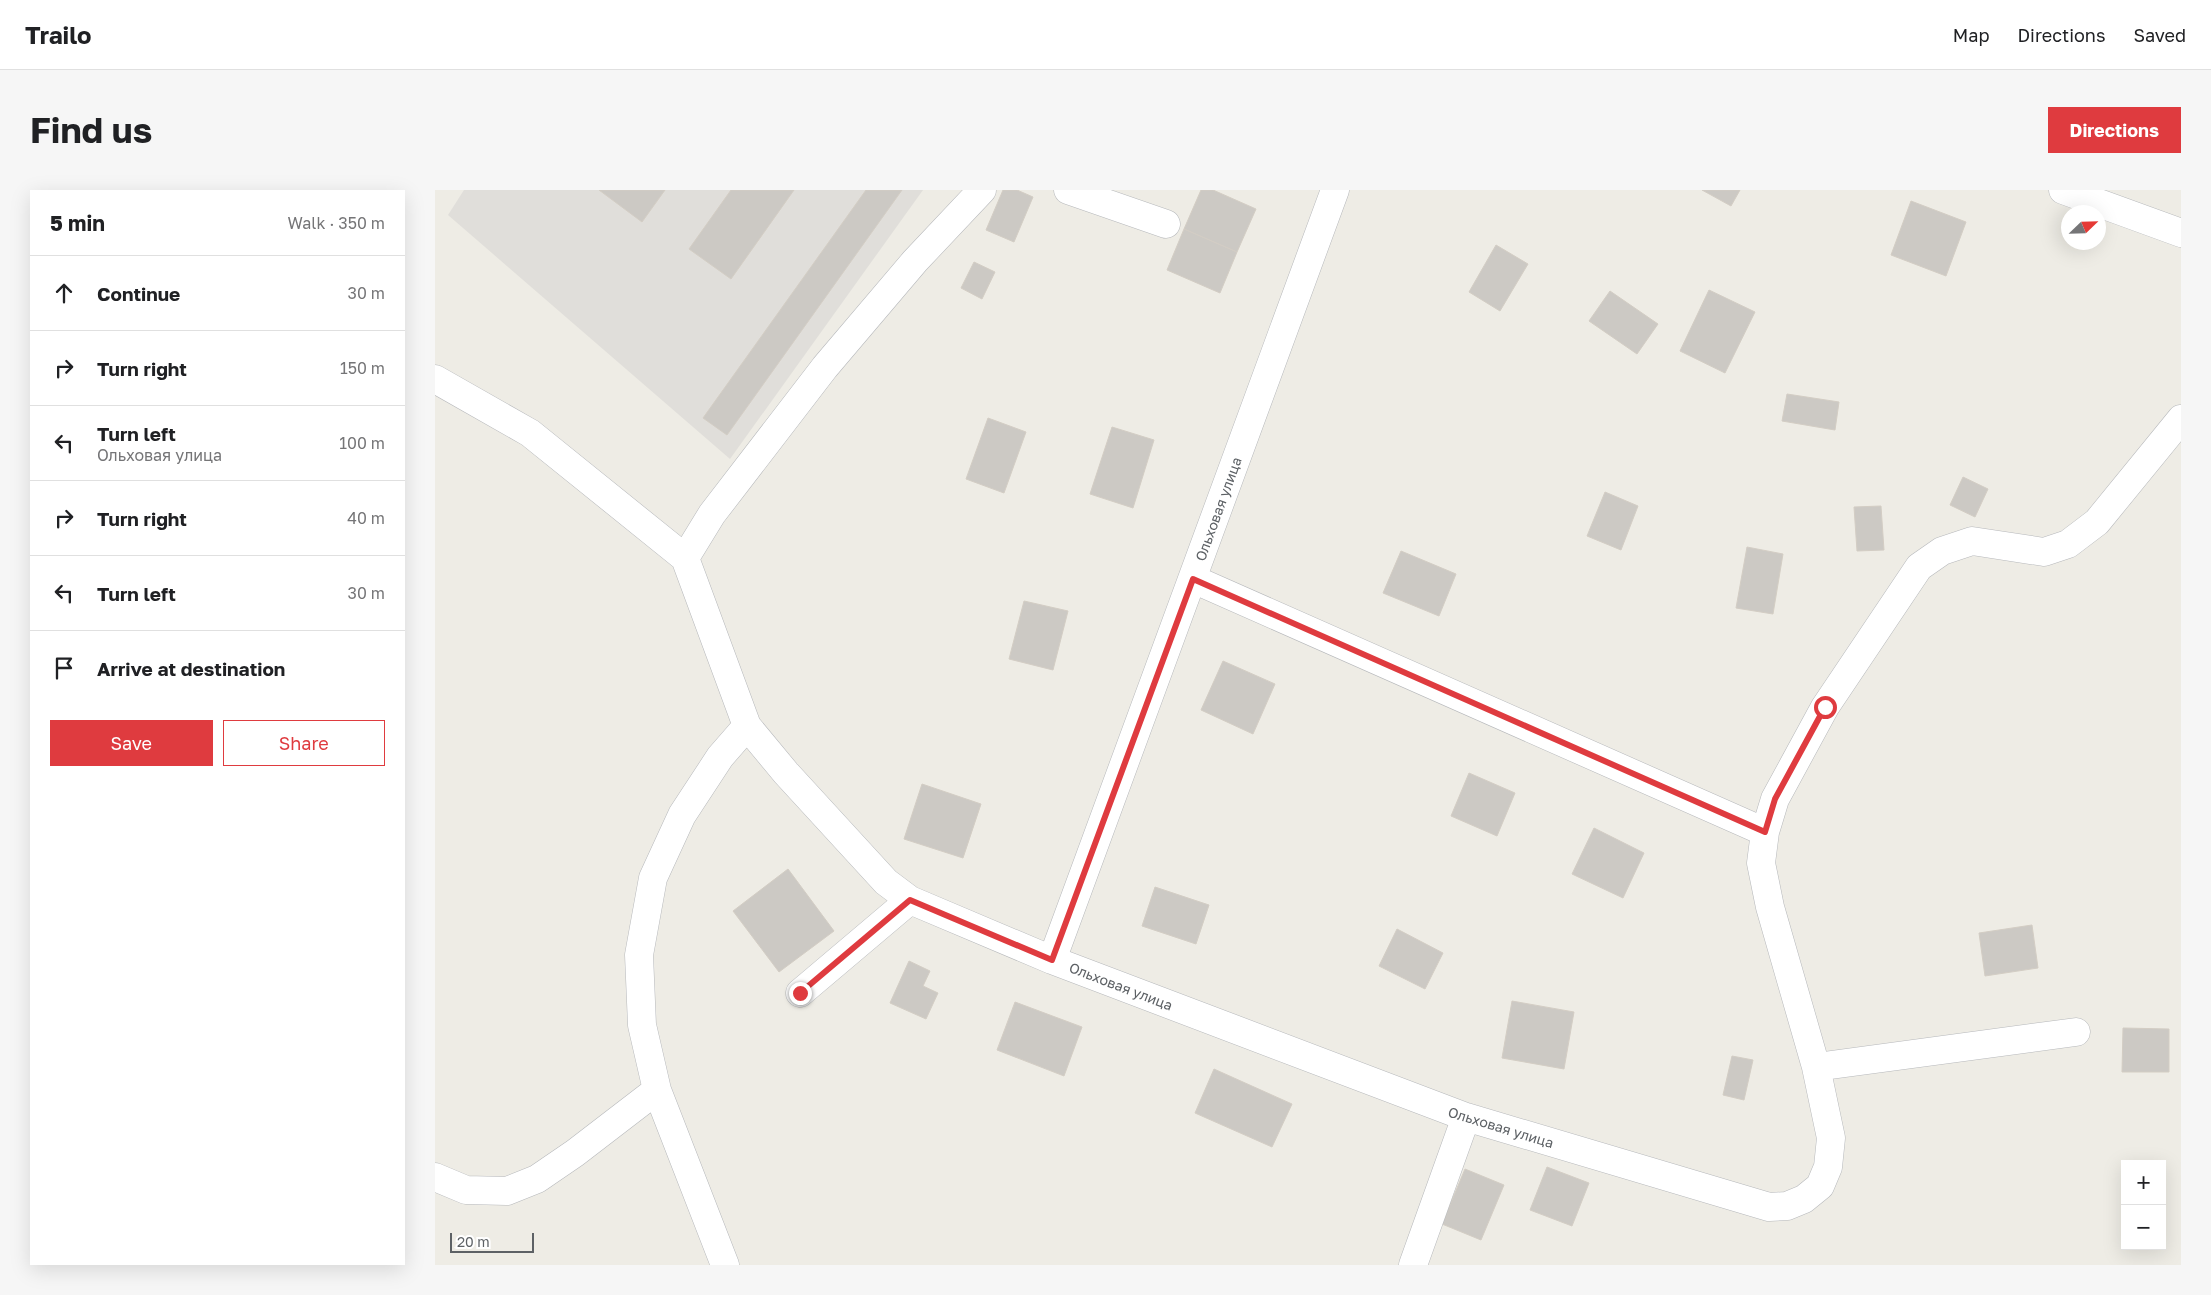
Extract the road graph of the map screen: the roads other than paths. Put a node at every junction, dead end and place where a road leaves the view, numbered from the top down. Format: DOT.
graph roads {
  1 [pos="982,190"];
  2 [pos="1068,190"];
  3 [pos="1335,190"];
  4 [pos="2063,190"];
  5 [pos="1166,224"];
  6 [pos="2181,233"];
  7 [pos="435,379"];
  8 [pos="2181,419"];
  9 [pos="685,558"];
  10 [pos="1193,579"];
  11 [pos="747,726"];
  12 [pos="1765,832"];
  13 [pos="910,900"];
  14 [pos="1052,960"];
  15 [pos="800,993"];
  16 [pos="2076,1032"];
  17 [pos="1816,1067"];
  18 [pos="657,1090"];
  19 [pos="1466,1117"];
  20 [pos="435,1177"];
  21 [pos="725,1265"];
  22 [pos="1413,1265"];
  1 -- 9 [label="street"];
  2 -- 5 [label="street"];
  3 -- 10 [label="street, Ольховая улица"];
  4 -- 6 [label="street"];
  7 -- 9 [label="street"];
  8 -- 12 [label="street"];
  9 -- 11 [label="street"];
  10 -- 12 [label="street"];
  10 -- 14 [label="street, Ольховая улица"];
  11 -- 13 [label="street"];
  11 -- 18 [label="street"];
  12 -- 17 [label="street"];
  13 -- 14 [label="street"];
  13 -- 15 [label="street"];
  14 -- 19 [label="street, Ольховая улица"];
  16 -- 17 [label="street"];
  17 -- 19 [label="street, Ольховая улица"];
  18 -- 20 [label="street"];
  18 -- 21 [label="street"];
  19 -- 22 [label="street"];
}
